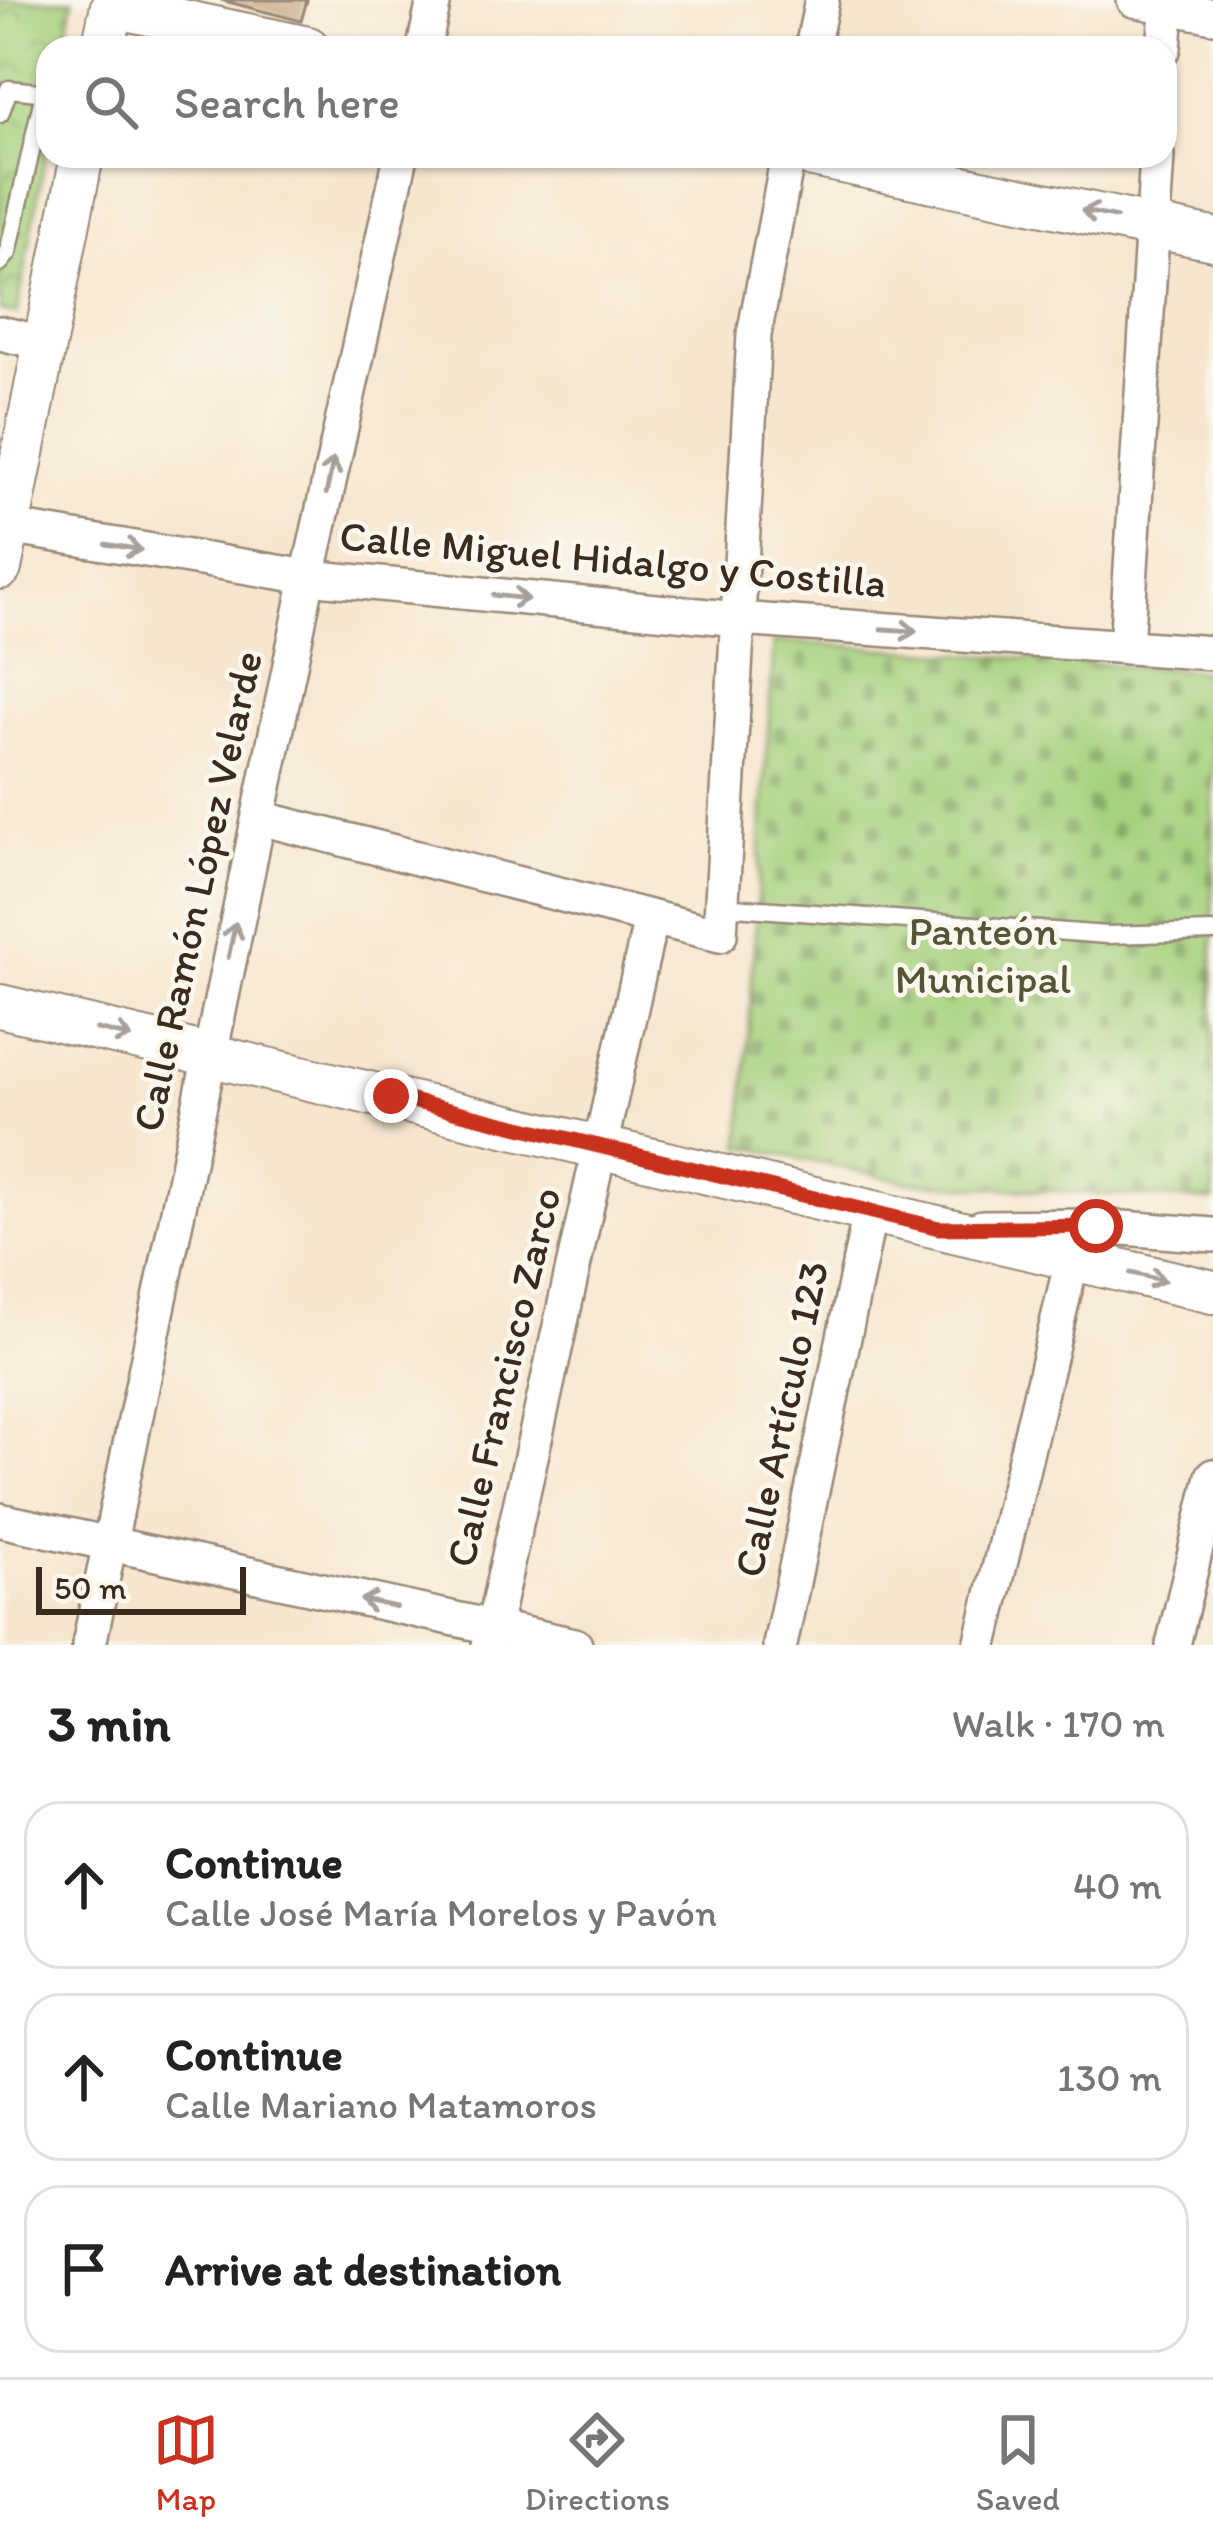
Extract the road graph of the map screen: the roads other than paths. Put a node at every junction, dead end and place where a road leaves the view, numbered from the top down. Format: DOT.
graph roads {
  1 [pos="434,0"];
  2 [pos="823,0"];
  3 [pos="1156,2"];
  4 [pos="112,3"];
  5 [pos="1213,16"];
  6 [pos="106,36"];
  7 [pos="256,36"];
  8 [pos="426,36"];
  9 [pos="815,36"];
  10 [pos="1162,36"];
  11 [pos="36,92"];
  12 [pos="0,114"];
  13 [pos="36,135"];
  14 [pos="80,168"];
  15 [pos="398,168"];
  16 [pos="786,168"];
  17 [pos="872,168"];
  18 [pos="1156,168"];
  19 [pos="1152,225"];
  20 [pos="1213,239"];
  21 [pos="0,263"];
  22 [pos="0,333"];
  23 [pos="47,344"];
  24 [pos="4,548"];
  25 [pos="308,577"];
  26 [pos="739,619"];
  27 [pos="1126,647"];
  28 [pos="1213,653"];
  29 [pos="260,818"];
  30 [pos="651,917"];
  31 [pos="721,921"];
  32 [pos="1213,932"];
  33 [pos="0,1006"];
  34 [pos="208,1054"];
  35 [pos="600,1147"];
  36 [pos="870,1212"];
  37 [pos="939,1228"];
  38 [pos="1213,1234"];
  39 [pos="1072,1260"];
  40 [pos="1213,1292"];
  41 [pos="1213,1476"];
  42 [pos="0,1520"];
  43 [pos="110,1546"];
  44 [pos="491,1636"];
  45 [pos="89,1645"];
  46 [pos="575,1645"];
  47 [pos="780,1645"];
  48 [pos="981,1645"];
  49 [pos="1173,1645"];
  1 -- 8 [label="street"];
  2 -- 9 [label="street"];
  3 -- 5 [label="street"];
  3 -- 10 [label="street"];
  4 -- 6 [label="street"];
  4 -- 7 [label="street"];
  11 -- 12 [label="lane"];
  13 -- 21 [label="lane"];
  14 -- 23 [label="street"];
  25 -- 15 [label="street, Calle Ramón López Velarde, one-way"];
  16 -- 26 [label="street"];
  19 -- 17 [label="street, one-way"];
  18 -- 19 [label="street"];
  19 -- 20 [label="street"];
  19 -- 27 [label="street"];
  22 -- 23 [label="street"];
  23 -- 24 [label="street"];
  24 -- 25 [label="street, Calle Miguel Hidalgo y Costilla, one-way"];
  25 -- 26 [label="street, Calle Miguel Hidalgo y Costilla, one-way"];
  25 -- 29 [label="street, Calle Ramón López Velarde"];
  26 -- 27 [label="street, Calle Miguel Hidalgo y Costilla, one-way"];
  26 -- 31 [label="street"];
  27 -- 28 [label="street, Calle Miguel Hidalgo y Costilla"];
  29 -- 30 [label="street"];
  34 -- 29 [label="street, Calle Ramón López Velarde, one-way"];
  30 -- 31 [label="street"];
  30 -- 35 [label="street, Calle Francisco Zarco"];
  31 -- 32 [label="lane"];
  33 -- 34 [label="street, one-way"];
  34 -- 35 [label="street"];
  34 -- 43 [label="street, Calle Ramón López Velarde"];
  35 -- 36 [label="street"];
  35 -- 44 [label="street, Calle Francisco Zarco"];
  36 -- 37 [label="street"];
  36 -- 47 [label="street, Calle Artículo 123"];
  37 -- 38 [label="street"];
  37 -- 39 [label="street"];
  39 -- 40 [label="street, one-way"];
  39 -- 48 [label="street"];
  41 -- 49 [label="street"];
  42 -- 43 [label="street"];
  44 -- 43 [label="street, one-way"];
  43 -- 45 [label="street, Calle Ramón López Velarde"];
  44 -- 46 [label="street"];
}
